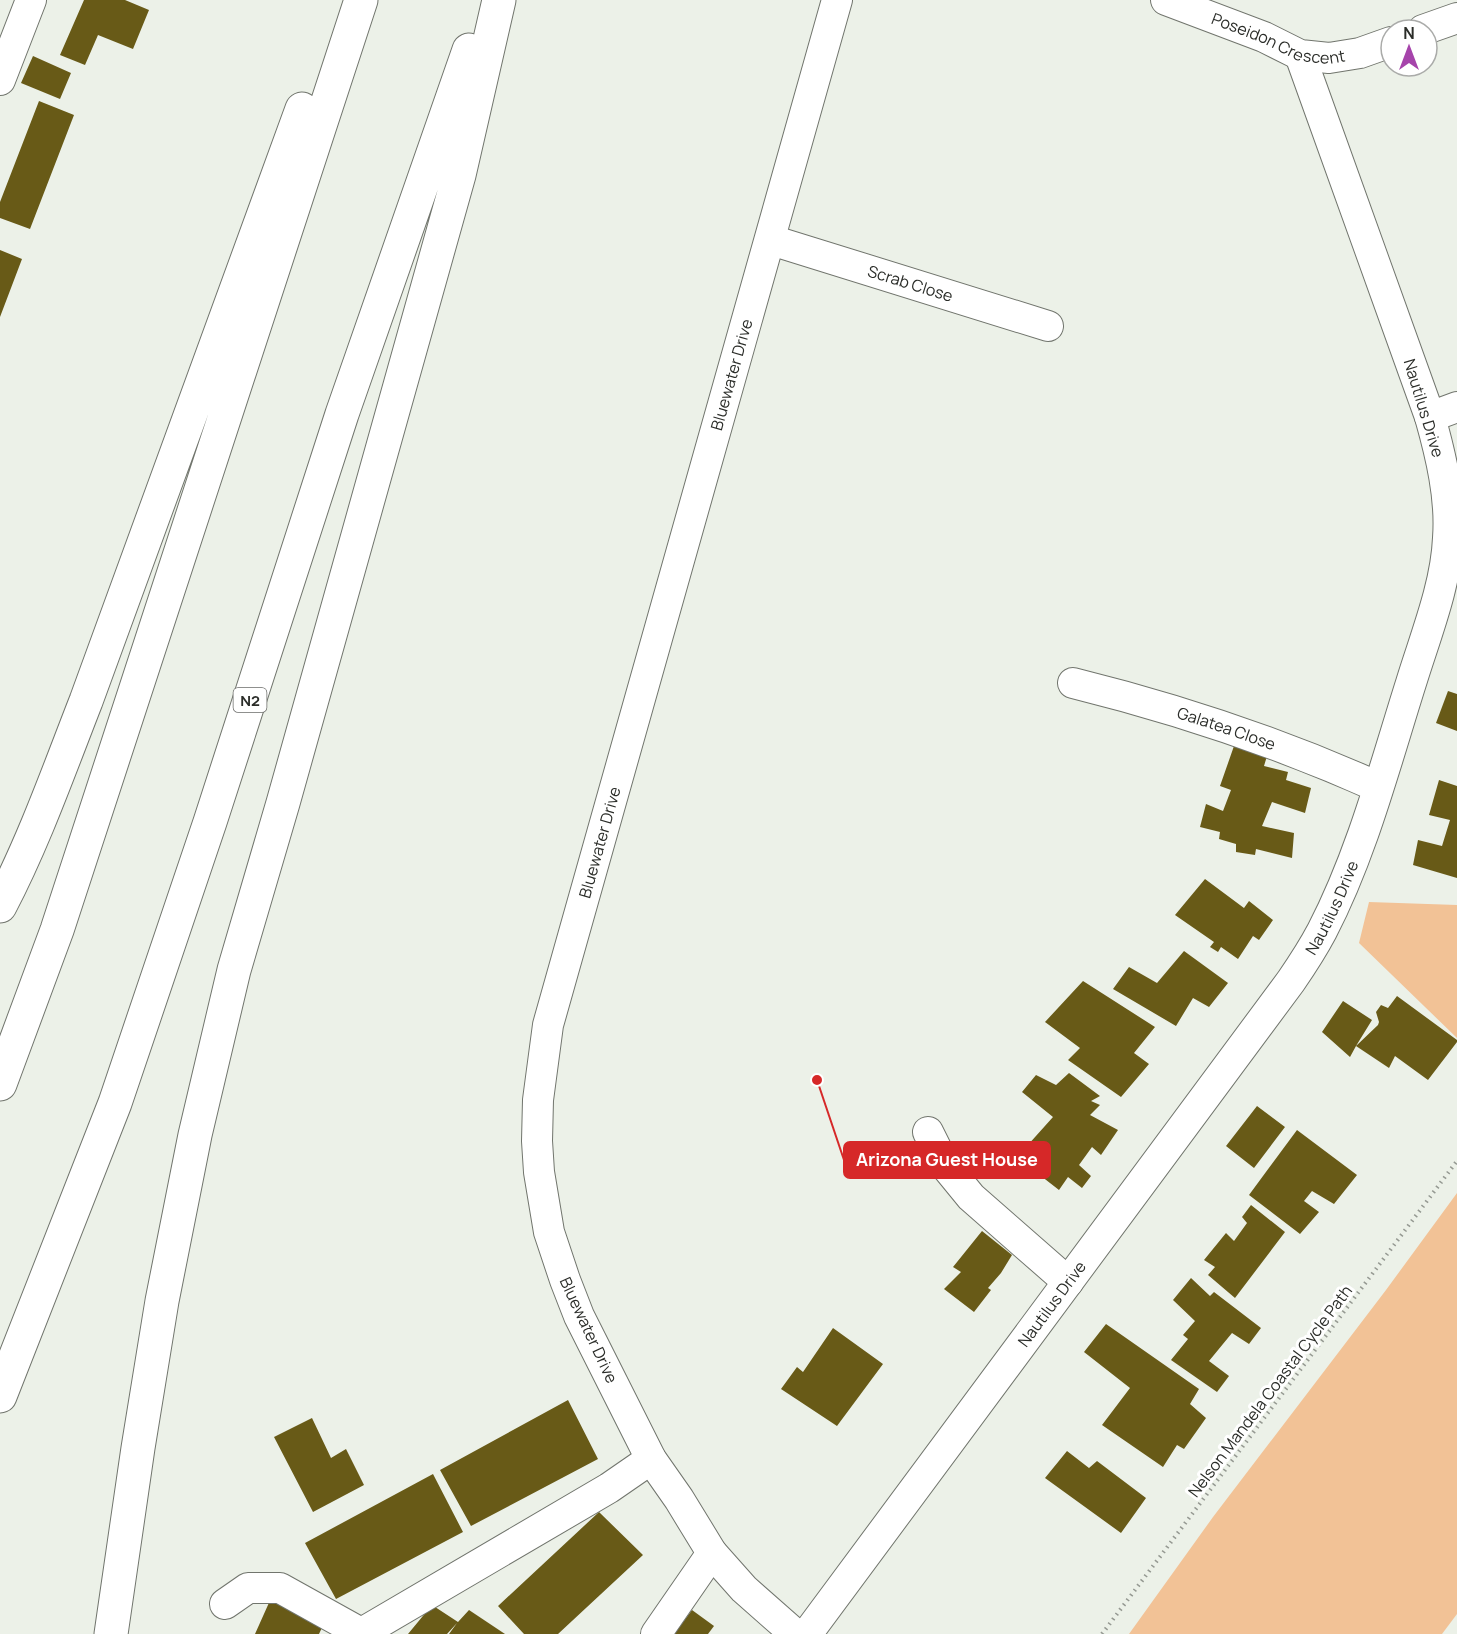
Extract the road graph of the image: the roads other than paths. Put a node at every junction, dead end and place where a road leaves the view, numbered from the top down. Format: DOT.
graph roads {
  1 [pos="31,0"];
  2 [pos="342,0"];
  3 [pos="361,0"];
  4 [pos="487,0"];
  5 [pos="499,0"];
  6 [pos="837,0"];
  7 [pos="1166,0"];
  8 [pos="1457,18"];
  9 [pos="1439,24"];
  10 [pos="1379,46"];
  11 [pos="1300,55"];
  12 [pos="0,80"];
  13 [pos="771,240"];
  14 [pos="1048,326"];
  15 [pos="1444,412"];
  16 [pos="1072,683"];
  17 [pos="1378,787"];
  18 [pos="0,906"];
  19 [pos="0,1084"];
  20 [pos="928,1132"];
  21 [pos="1068,1282"];
  22 [pos="0,1396"];
  23 [pos="651,1459"];
  24 [pos="712,1553"];
  25 [pos="225,1604"];
  26 [pos="360,1633"];
  27 [pos="111,1634"];
  28 [pos="656,1634"];
  29 [pos="795,1634"];
  30 [pos="807,1634"];
  1 -- 12 [label="street"];
  2 -- 18 [label="highway"];
  3 -- 19 [label="highway"];
  4 -- 22 [label="highway, N2"];
  5 -- 27 [label="highway"];
  6 -- 13 [label="street, Bluewater Drive"];
  7 -- 11 [label="street, Poseidon Crescent"];
  8 -- 9 [label="street"];
  10 -- 11 [label="street, Poseidon Crescent"];
  11 -- 15 [label="street, Nautilus Drive"];
  13 -- 14 [label="street, Scrab Close"];
  13 -- 23 [label="street, Bluewater Drive"];
  15 -- 17 [label="street, Nautilus Drive"];
  16 -- 17 [label="street, Galatea Close"];
  17 -- 21 [label="street, Nautilus Drive"];
  20 -- 21 [label="street"];
  21 -- 30 [label="street, Nautilus Drive"];
  23 -- 24 [label="street, Bluewater Drive"];
  23 -- 26 [label="street"];
  24 -- 28 [label="street"];
  24 -- 29 [label="street, Bluewater Drive"];
  25 -- 26 [label="street"];
}
